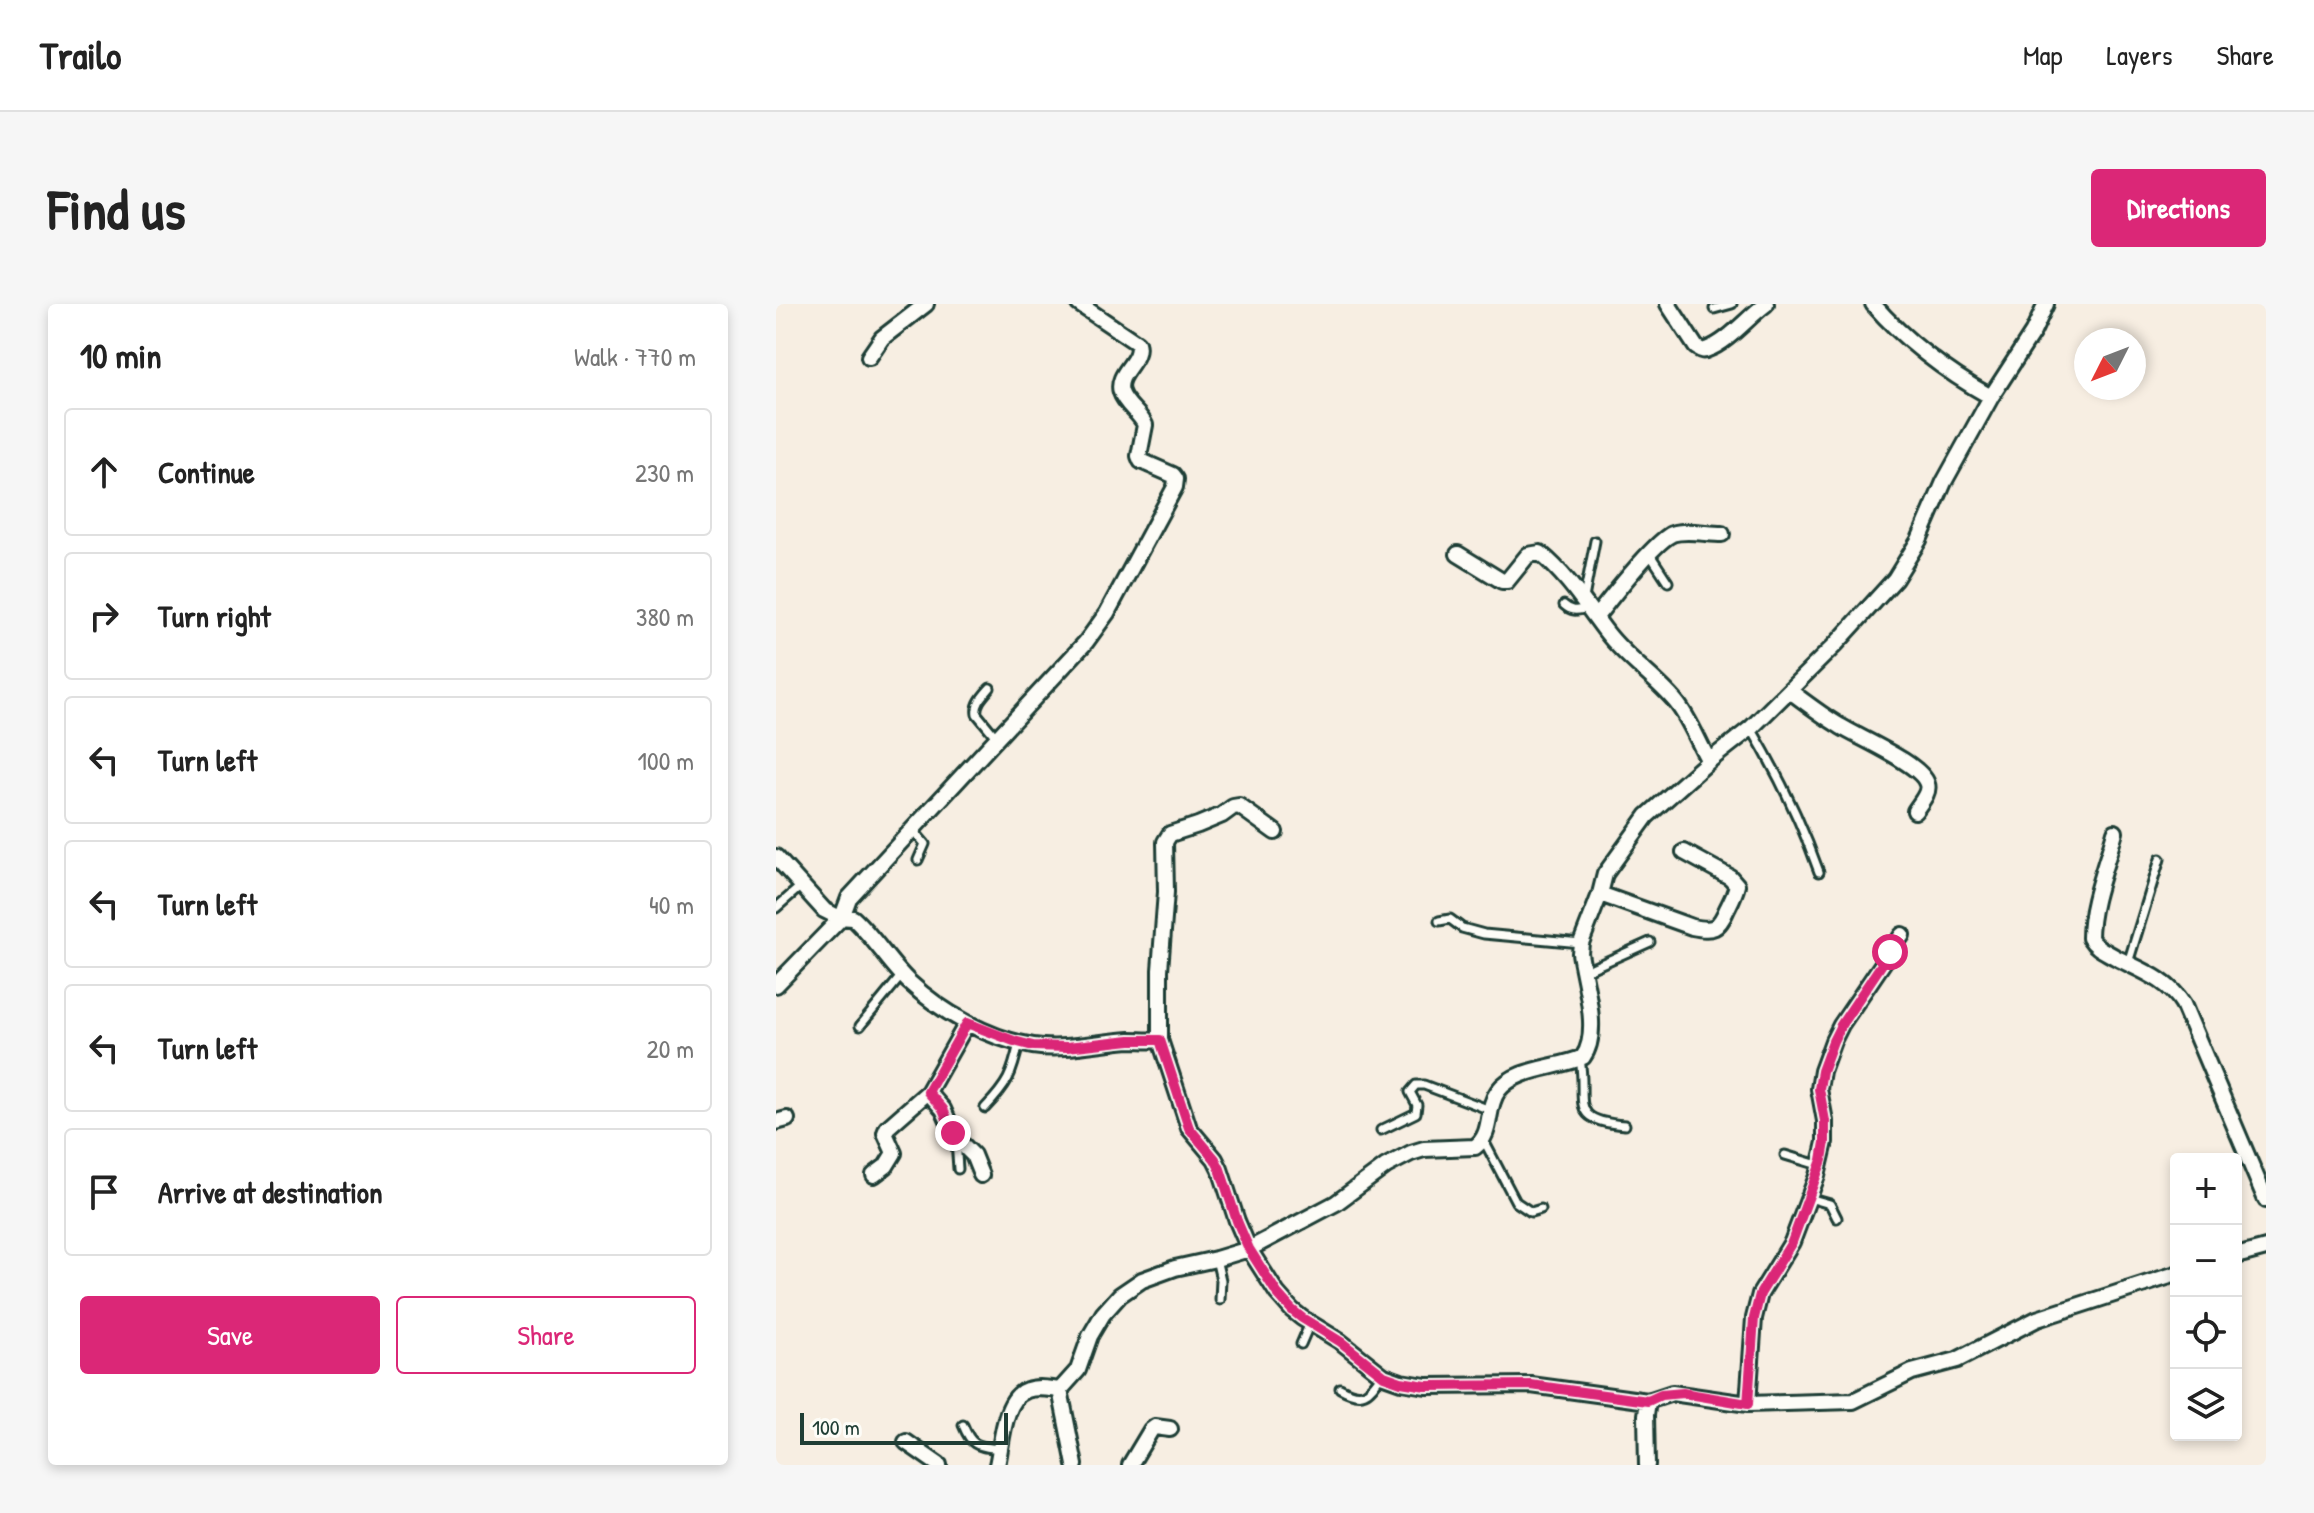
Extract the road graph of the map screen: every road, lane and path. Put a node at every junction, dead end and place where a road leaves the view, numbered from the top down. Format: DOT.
graph roads {
  1 [pos="926,304"];
  2 [pos="1079,304"];
  3 [pos="1668,304"];
  4 [pos="1732,304"];
  5 [pos="1873,304"];
  6 [pos="2046,304"];
  7 [pos="1759,306"];
  8 [pos="1714,309"];
  9 [pos="869,357"];
  10 [pos="1991,397"];
  11 [pos="1722,534"];
  12 [pos="1595,541"];
  13 [pos="1649,553"];
  14 [pos="1458,554"];
  15 [pos="1668,582"];
  16 [pos="1564,605"];
  17 [pos="1590,609"];
  18 [pos="990,688"];
  19 [pos="1790,691"];
  20 [pos="1751,728"];
  21 [pos="996,737"];
  22 [pos="1709,761"];
  23 [pos="1915,811"];
  24 [pos="913,830"];
  25 [pos="1275,832"];
  26 [pos="2115,832"];
  27 [pos="1684,852"];
  28 [pos="776,857"];
  29 [pos="2160,859"];
  30 [pos="918,860"];
  31 [pos="1819,872"];
  32 [pos="801,886"];
  33 [pos="1600,894"];
  34 [pos="776,908"];
  35 [pos="842,917"];
  36 [pos="1439,921"];
  37 [pos="1902,935"];
  38 [pos="1650,942"];
  39 [pos="1581,943"];
  40 [pos="2128,963"];
  41 [pos="1583,972"];
  42 [pos="902,975"];
  43 [pos="777,982"];
  44 [pos="967,1023"];
  45 [pos="860,1026"];
  46 [pos="1160,1040"];
  47 [pos="1019,1043"];
  48 [pos="1580,1059"];
  49 [pos="928,1092"];
  50 [pos="985,1108"];
  51 [pos="1490,1110"];
  52 [pos="1625,1125"];
  53 [pos="1381,1130"];
  54 [pos="956,1138"];
  55 [pos="1483,1139"];
  56 [pos="1785,1155"];
  57 [pos="1820,1166"];
  58 [pos="958,1169"];
  59 [pos="874,1175"];
  60 [pos="981,1175"];
  61 [pos="1809,1198"];
  62 [pos="2266,1200"];
  63 [pos="1541,1209"];
  64 [pos="1837,1218"];
  65 [pos="2266,1248"];
  66 [pos="1249,1249"];
  67 [pos="2242,1254"];
  68 [pos="1216,1259"];
  69 [pos="2170,1276"];
  70 [pos="1220,1300"];
  71 [pos="1310,1323"];
  72 [pos="1301,1344"];
  73 [pos="1382,1374"];
  74 [pos="1340,1388"];
  75 [pos="1060,1390"];
  76 [pos="1648,1401"];
  77 [pos="1748,1404"];
  78 [pos="963,1425"];
  79 [pos="1170,1429"];
  80 [pos="906,1442"];
  81 [pos="999,1449"];
  82 [pos="939,1465"];
  83 [pos="997,1465"];
  84 [pos="1075,1465"];
  85 [pos="1130,1465"];
  86 [pos="1647,1465"];
  1 -- 9 [label="street"];
  2 -- 21 [label="street"];
  3 -- 7 [label="street"];
  4 -- 8 [label="lane"];
  5 -- 10 [label="street"];
  6 -- 10 [label="street"];
  10 -- 19 [label="street"];
  11 -- 13 [label="street"];
  12 -- 17 [label="lane"];
  13 -- 15 [label="lane"];
  13 -- 17 [label="street"];
  14 -- 17 [label="street"];
  16 -- 17 [label="lane"];
  17 -- 22 [label="street"];
  18 -- 21 [label="lane"];
  19 -- 20 [label="street"];
  19 -- 23 [label="street"];
  20 -- 22 [label="street"];
  20 -- 31 [label="lane"];
  21 -- 24 [label="street"];
  22 -- 33 [label="street"];
  24 -- 30 [label="lane"];
  24 -- 35 [label="street"];
  25 -- 46 [label="street"];
  26 -- 40 [label="street"];
  27 -- 33 [label="street"];
  28 -- 32 [label="street"];
  29 -- 40 [label="lane"];
  32 -- 34 [label="lane"];
  32 -- 35 [label="street"];
  33 -- 39 [label="street"];
  35 -- 42 [label="street"];
  35 -- 43 [label="street"];
  36 -- 39 [label="lane"];
  37 -- 57 [label="street"];
  38 -- 41 [label="lane"];
  39 -- 41 [label="street"];
  40 -- 62 [label="street"];
  41 -- 48 [label="street"];
  42 -- 44 [label="street"];
  42 -- 45 [label="lane"];
  44 -- 47 [label="street"];
  44 -- 49 [label="street"];
  46 -- 47 [label="street"];
  46 -- 66 [label="street"];
  47 -- 50 [label="lane"];
  48 -- 51 [label="street"];
  48 -- 52 [label="lane"];
  49 -- 54 [label="street"];
  49 -- 59 [label="street"];
  51 -- 53 [label="lane"];
  51 -- 55 [label="street"];
  54 -- 58 [label="lane"];
  54 -- 60 [label="street"];
  55 -- 63 [label="lane"];
  55 -- 66 [label="street"];
  56 -- 57 [label="lane"];
  57 -- 61 [label="street"];
  61 -- 64 [label="lane"];
  61 -- 77 [label="street"];
  65 -- 67 [label="street"];
  66 -- 68 [label="street"];
  66 -- 71 [label="street"];
  68 -- 70 [label="lane"];
  68 -- 75 [label="street"];
  69 -- 77 [label="street"];
  71 -- 72 [label="lane"];
  71 -- 73 [label="street"];
  73 -- 74 [label="lane"];
  73 -- 76 [label="street"];
  75 -- 81 [label="street"];
  75 -- 84 [label="street"];
  76 -- 77 [label="street"];
  76 -- 86 [label="street"];
  78 -- 81 [label="lane"];
  79 -- 85 [label="street"];
  80 -- 82 [label="street"];
  81 -- 83 [label="street"];
}
